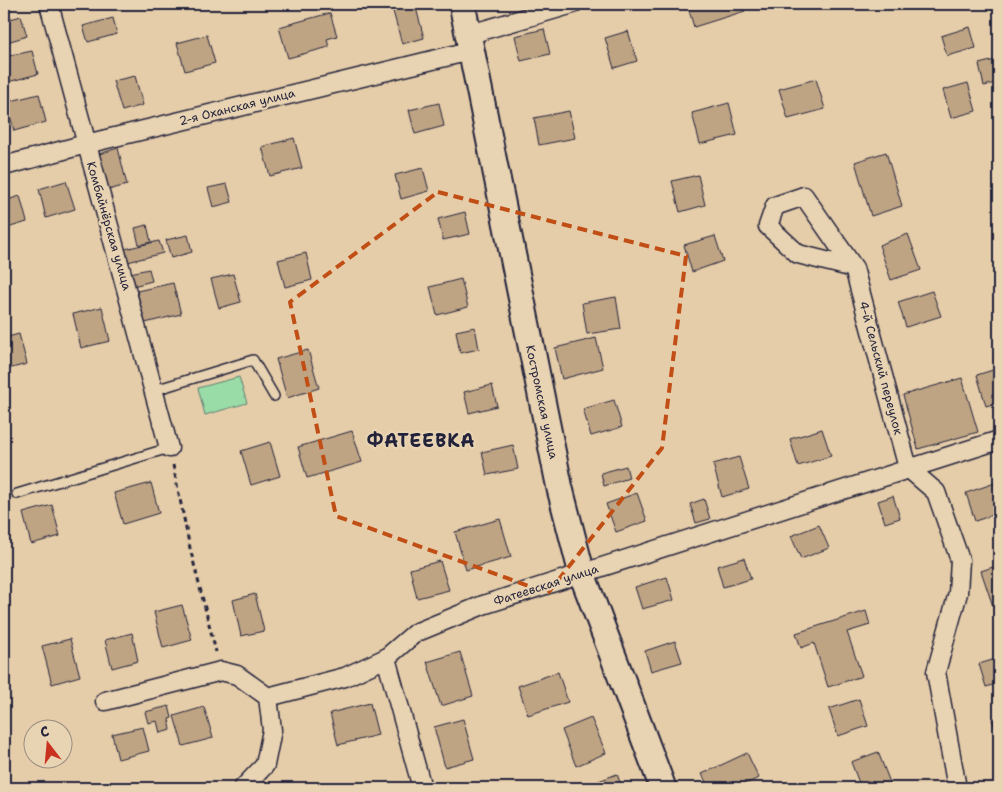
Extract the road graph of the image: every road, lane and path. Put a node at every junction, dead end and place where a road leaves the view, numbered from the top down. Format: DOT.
graph roads {
  1 [pos="50,4"];
  2 [pos="462,4"];
  3 [pos="573,4"];
  4 [pos="469,43"];
  5 [pos="86,144"];
  6 [pos="4,166"];
  7 [pos="854,268"];
  8 [pos="155,390"];
  9 [pos="274,396"];
  10 [pos="999,440"];
  11 [pos="169,448"];
  12 [pos="908,468"];
  13 [pos="17,494"];
  14 [pos="582,574"];
  15 [pos="386,658"];
  16 [pos="221,671"];
  17 [pos="268,697"];
  18 [pos="105,701"];
  19 [pos="243,788"];
  20 [pos="422,788"];
  21 [pos="663,788"];
  22 [pos="957,788"];
  1 -- 5 [label="street, Комбайнёрская улица"];
  2 -- 4 [label="street, Костромская улица"];
  3 -- 4 [label="street, 2-я Оханская улица"];
  4 -- 5 [label="street, 2-я Оханская улица"];
  4 -- 14 [label="street, Костромская улица"];
  5 -- 6 [label="street, 2-я Оханская улица"];
  5 -- 8 [label="street, Комбайнёрская улица"];
  7 -- 7 [label="street, 4-й Сельский переулок"];
  7 -- 12 [label="street, 4-й Сельский переулок"];
  8 -- 9 [label="lane"];
  8 -- 11 [label="street, Комбайнёрская улица"];
  10 -- 12 [label="street, Фатеевская улица"];
  11 -- 13 [label="lane"];
  11 -- 16 [label="path"];
  12 -- 14 [label="street, Фатеевская улица"];
  12 -- 22 [label="street"];
  14 -- 15 [label="street, Фатеевская улица"];
  14 -- 21 [label="street, Костромская улица"];
  15 -- 17 [label="street, Фатеевская улица"];
  15 -- 20 [label="street"];
  16 -- 17 [label="street"];
  16 -- 18 [label="street"];
  17 -- 19 [label="street"];
}
